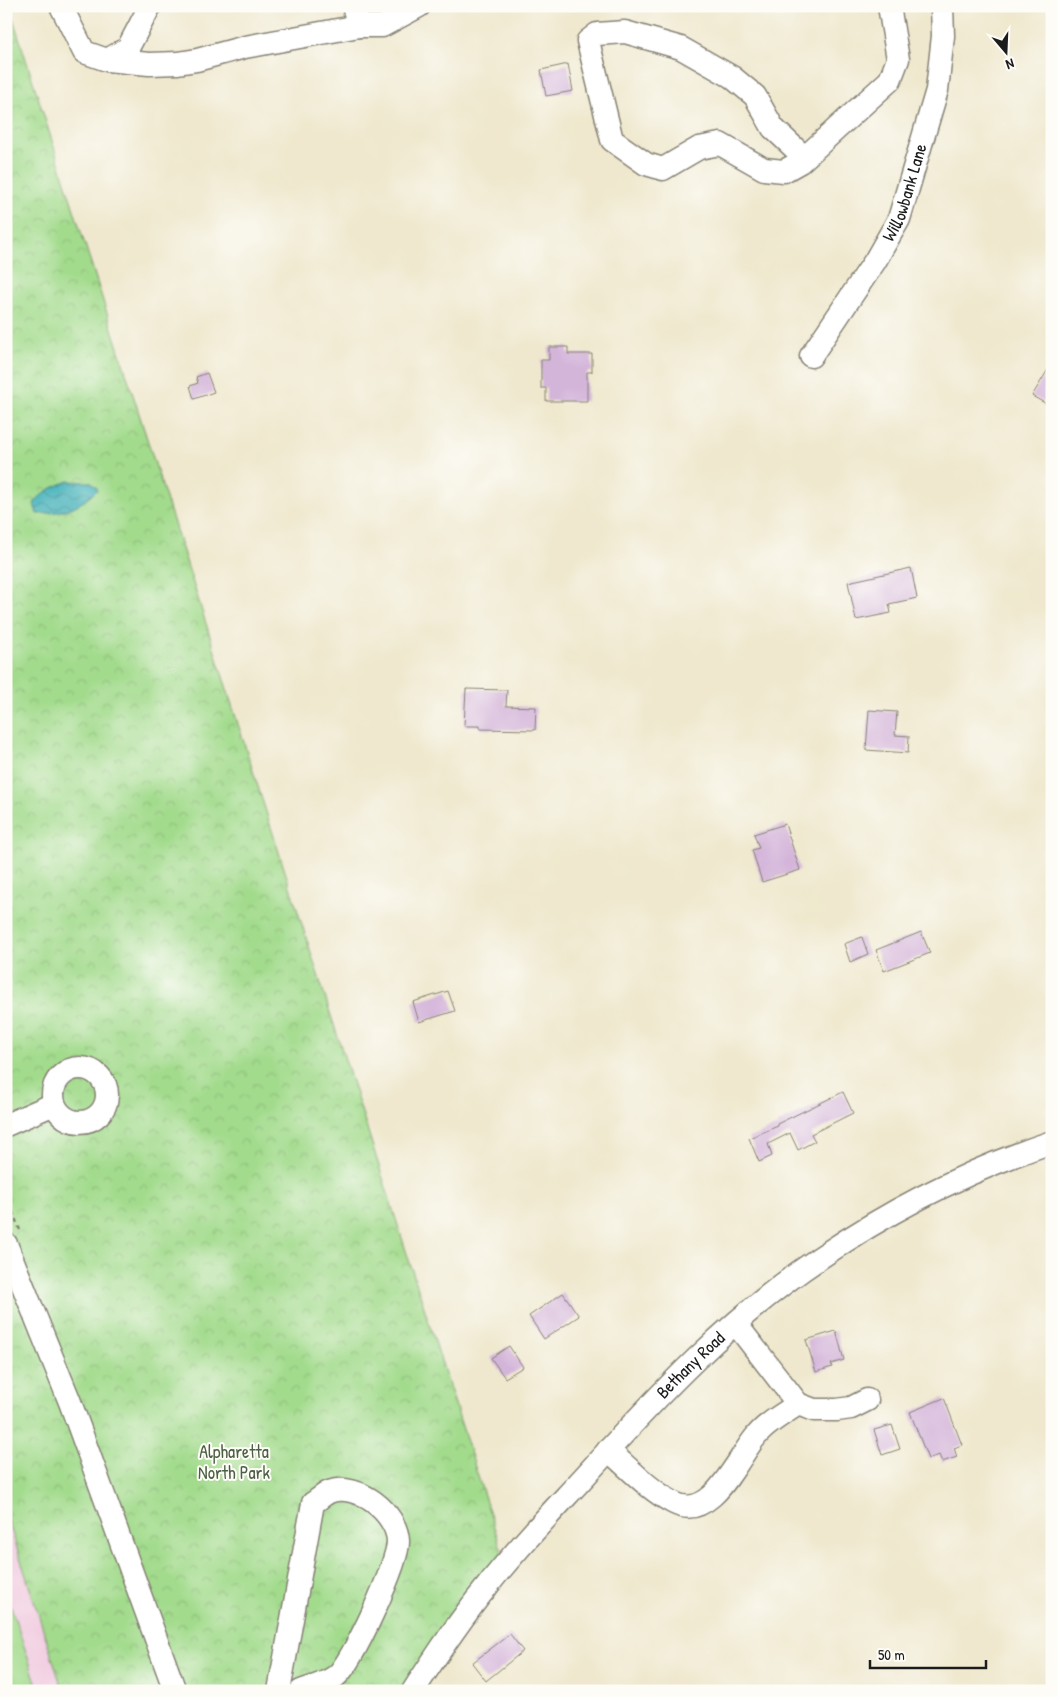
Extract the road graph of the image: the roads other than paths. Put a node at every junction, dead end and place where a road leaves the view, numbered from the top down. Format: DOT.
graph roads {
  1 [pos="61,6"];
  2 [pos="150,6"];
  3 [pos="418,6"];
  4 [pos="889,6"];
  5 [pos="942,6"];
  6 [pos="356,16"];
  7 [pos="107,60"];
  8 [pos="804,157"];
  9 [pos="811,356"];
  10 [pos="54,1104"];
  11 [pos="6,1124"];
  12 [pos="1052,1142"];
  13 [pos="6,1244"];
  14 [pos="736,1324"];
  15 [pos="867,1400"];
  16 [pos="798,1404"];
  17 [pos="608,1450"];
  18 [pos="175,1691"];
  19 [pos="280,1691"];
  20 [pos="301,1691"];
  21 [pos="413,1691"];
  1 -- 7 [label="street"];
  2 -- 7 [label="street"];
  3 -- 6 [label="street"];
  4 -- 8 [label="street"];
  5 -- 9 [label="street, Willowbank Lane"];
  6 -- 7 [label="street"];
  8 -- 8 [label="street"];
  10 -- 11 [label="street"];
  12 -- 14 [label="street, Bethany Road"];
  13 -- 18 [label="street"];
  14 -- 16 [label="street"];
  14 -- 17 [label="street, Bethany Road"];
  15 -- 16 [label="street"];
  16 -- 17 [label="street"];
  17 -- 21 [label="street, Bethany Road"];
  19 -- 20 [label="street"];
}
